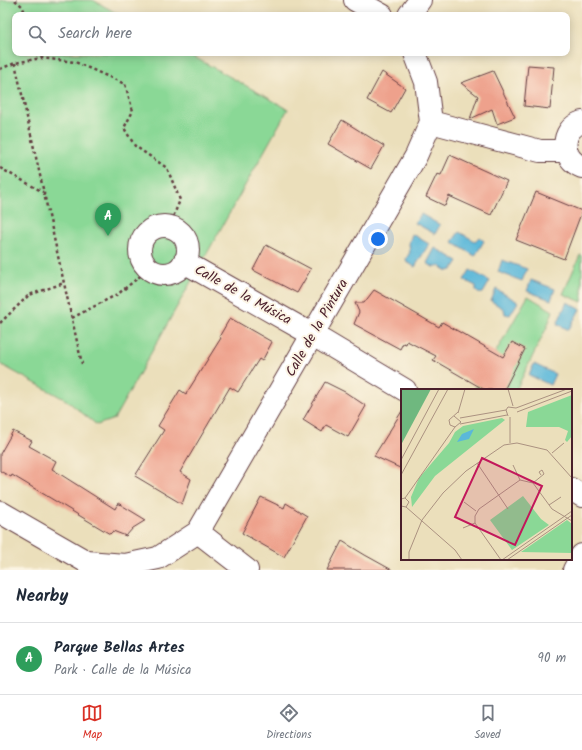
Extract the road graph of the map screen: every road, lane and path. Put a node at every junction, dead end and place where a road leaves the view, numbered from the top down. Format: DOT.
graph roads {
  1 [pos="15,0"];
  2 [pos="355,0"];
  3 [pos="420,0"];
  4 [pos="25,12"];
  5 [pos="377,12"];
  6 [pos="411,12"];
  7 [pos="416,56"];
  8 [pos="41,58"];
  9 [pos="15,63"];
  10 [pos="0,69"];
  11 [pos="431,122"];
  12 [pos="582,122"];
  13 [pos="566,150"];
  14 [pos="582,167"];
  15 [pos="0,168"];
  16 [pos="44,192"];
  17 [pos="169,227"];
  18 [pos="184,262"];
  19 [pos="149,269"];
  20 [pos="64,283"];
  21 [pos="72,318"];
  22 [pos="0,323"];
  23 [pos="313,335"];
  24 [pos="82,364"];
  25 [pos="404,389"];
  26 [pos="572,490"];
  27 [pos="582,496"];
  28 [pos="0,512"];
  29 [pos="198,532"];
  30 [pos="582,555"];
  31 [pos="85,566"];
  32 [pos="247,570"];
  33 [pos="574,570"];
  1 -- 4 [label="path"];
  2 -- 5 [label="street"];
  3 -- 6 [label="street"];
  7 -- 11 [label="street"];
  8 -- 9 [label="path"];
  8 -- 17 [label="path"];
  9 -- 10 [label="path"];
  9 -- 16 [label="path"];
  11 -- 13 [label="street"];
  11 -- 23 [label="street, Calle de la Pintura"];
  12 -- 13 [label="street"];
  13 -- 14 [label="street"];
  15 -- 16 [label="path"];
  16 -- 20 [label="path"];
  17 -- 18 [label="street"];
  17 -- 19 [label="street"];
  18 -- 19 [label="street"];
  18 -- 23 [label="street, Calle de la Música"];
  19 -- 21 [label="path"];
  20 -- 21 [label="path"];
  20 -- 22 [label="path"];
  21 -- 24 [label="path"];
  23 -- 25 [label="street, Calle de la Música"];
  23 -- 29 [label="street, Calle de la Pintura"];
  26 -- 27 [label="street"];
  28 -- 31 [label="street, Calle de la Pintura"];
  29 -- 31 [label="street, Calle de la Pintura"];
  29 -- 32 [label="street"];
  30 -- 33 [label="street"];
}
